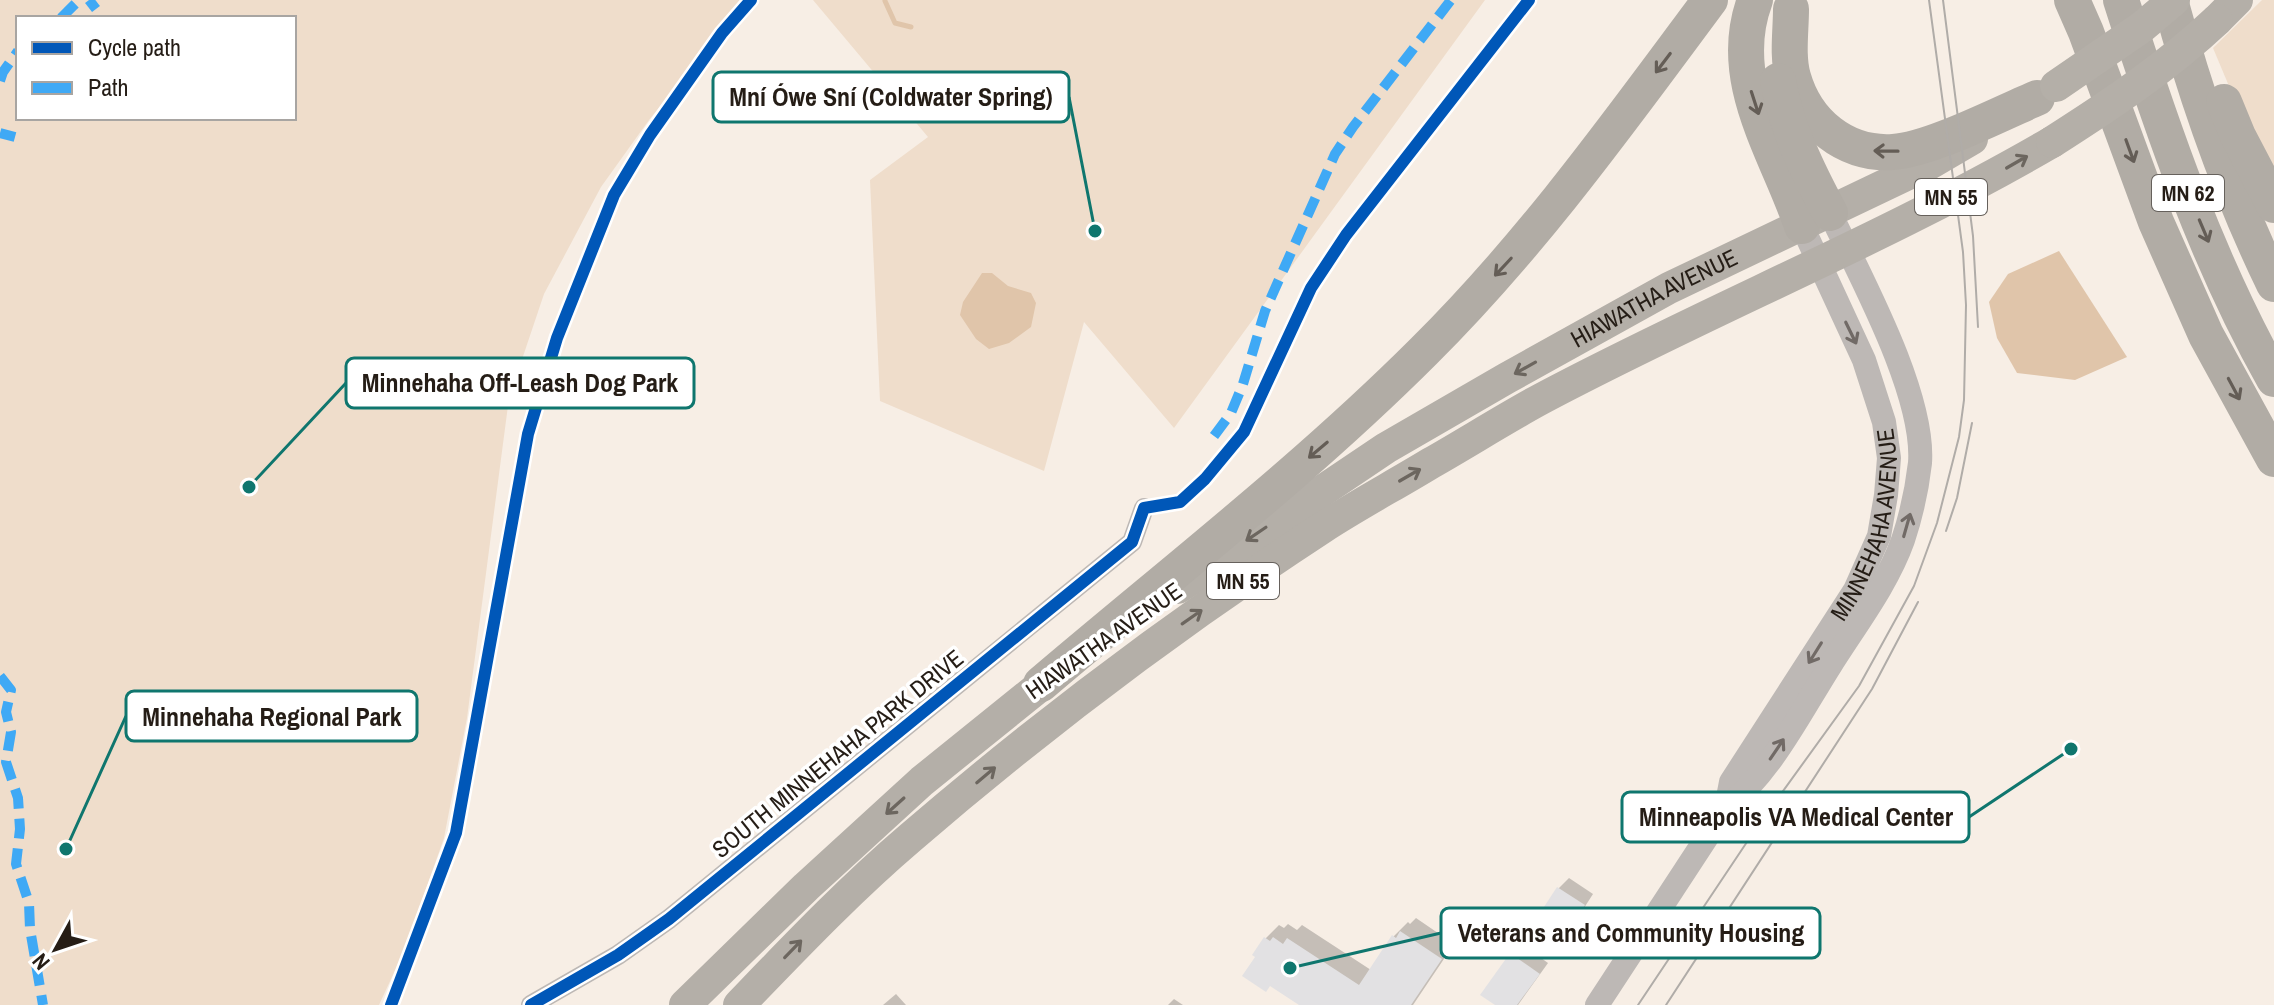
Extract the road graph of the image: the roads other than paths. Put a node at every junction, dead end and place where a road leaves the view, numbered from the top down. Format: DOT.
graph roads {
  1 [pos="1710,0"];
  2 [pos="1755,0"];
  3 [pos="2072,0"];
  4 [pos="2172,0"];
  5 [pos="2189,0"];
  6 [pos="2237,0"];
  7 [pos="1794,5"];
  8 [pos="2132,14"];
  9 [pos="2037,98"];
  10 [pos="2274,205"];
  11 [pos="1816,219"];
  12 [pos="1834,256"];
  13 [pos="2274,284"];
  14 [pos="2274,379"];
  15 [pos="2274,459"];
  16 [pos="1144,508"];
  17 [pos="1041,684"];
  18 [pos="1726,808"];
  19 [pos="531,1005"];
  20 [pos="685,1005"];
  21 [pos="739,1005"];
  22 [pos="1597,1005"];
  1 -- 17 [label="highway, MN 55, one-way"];
  2 -- 11 [label="highway, one-way"];
  3 -- 15 [label="highway, one-way"];
  4 -- 8 [label="highway, bridge"];
  4 -- 13 [label="highway, MN 62"];
  5 -- 10 [label="highway"];
  12 -- 6 [label="highway, MN 55, one-way, bridge"];
  9 -- 7 [label="highway, one-way"];
  7 -- 11 [label="highway"];
  8 -- 9 [label="highway, bridge"];
  8 -- 14 [label="highway, MN 62, one-way"];
  9 -- 11 [label="highway"];
  11 -- 12 [label="street, MINNEHAHA AVENUE"];
  11 -- 17 [label="highway, HIAWATHA AVENUE, one-way"];
  12 -- 18 [label="street, MINNEHAHA AVENUE, one-way"];
  18 -- 12 [label="street, MINNEHAHA AVENUE, one-way"];
  21 -- 12 [label="highway, HIAWATHA AVENUE / MN 55, one-way"];
  16 -- 19 [label="street, SOUTH MINNEHAHA PARK DRIVE"];
  17 -- 20 [label="highway, HIAWATHA AVENUE / MN 55, one-way"];
  18 -- 22 [label="street, MINNEHAHA AVENUE"];
}
